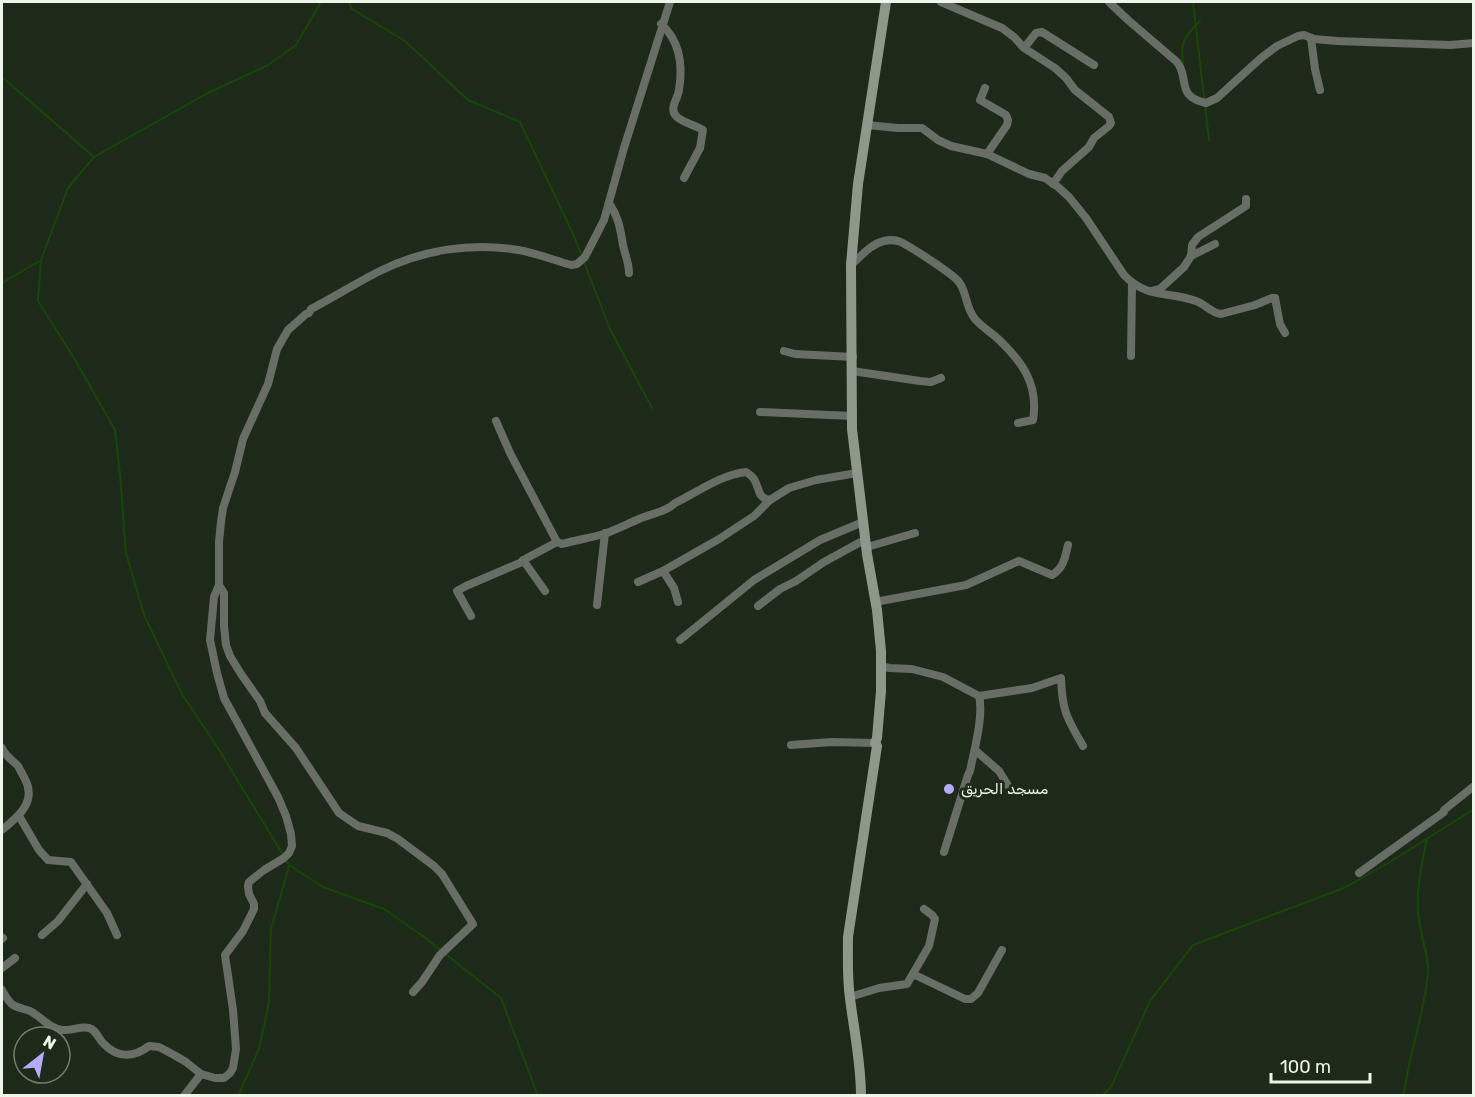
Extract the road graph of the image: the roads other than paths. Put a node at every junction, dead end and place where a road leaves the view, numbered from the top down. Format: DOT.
graph roads {
  1 [pos="669,2"];
  2 [pos="886,2"];
  3 [pos="941,2"];
  4 [pos="1109,2"];
  5 [pos="661,24"];
  6 [pos="1311,38"];
  7 [pos="1473,43"];
  8 [pos="1024,48"];
  9 [pos="1094,65"];
  10 [pos="985,88"];
  11 [pos="1320,90"];
  12 [pos="867,125"];
  13 [pos="987,154"];
  14 [pos="684,178"];
  15 [pos="1053,184"];
  16 [pos="1246,199"];
  17 [pos="609,203"];
  18 [pos="1215,244"];
  19 [pos="1191,256"];
  20 [pos="851,265"];
  21 [pos="629,273"];
  22 [pos="1132,284"];
  23 [pos="1148,292"];
  24 [pos="1285,333"];
  25 [pos="784,351"];
  26 [pos="1131,356"];
  27 [pos="853,357"];
  28 [pos="852,371"];
  29 [pos="941,378"];
  30 [pos="760,412"];
  31 [pos="852,416"];
  32 [pos="496,421"];
  33 [pos="1018,423"];
  34 [pos="857,473"];
  35 [pos="770,500"];
  36 [pos="863,522"];
  37 [pos="606,533"];
  38 [pos="915,533"];
  39 [pos="557,542"];
  40 [pos="866,543"];
  41 [pos="1068,545"];
  42 [pos="524,560"];
  43 [pos="663,571"];
  44 [pos="638,582"];
  45 [pos="219,585"];
  46 [pos="545,591"];
  47 [pos="678,602"];
  48 [pos="875,602"];
  49 [pos="597,605"];
  50 [pos="758,606"];
  51 [pos="471,616"];
  52 [pos="680,640"];
  53 [pos="881,666"];
  54 [pos="979,696"];
  55 [pos="875,743"];
  56 [pos="791,745"];
  57 [pos="1083,746"];
  58 [pos="2,748"];
  59 [pos="975,750"];
  60 [pos="1473,786"];
  61 [pos="1009,787"];
  62 [pos="19,816"];
  63 [pos="2,830"];
  64 [pos="944,852"];
  65 [pos="1359,873"];
  66 [pos="87,884"];
  67 [pos="924,909"];
  68 [pos="42,935"];
  69 [pos="117,935"];
  70 [pos="1002,950"];
  71 [pos="15,958"];
  72 [pos="2,968"];
  73 [pos="913,974"];
  74 [pos="2,990"];
  75 [pos="413,992"];
  76 [pos="850,997"];
  77 [pos="201,1074"];
  78 [pos="184,1095"];
  79 [pos="861,1095"];
  1 -- 5 [label="street"];
  2 -- 12 [label="street"];
  3 -- 8 [label="street"];
  4 -- 6 [label="street"];
  5 -- 14 [label="street"];
  5 -- 17 [label="street"];
  6 -- 7 [label="street"];
  6 -- 11 [label="street"];
  8 -- 9 [label="street"];
  8 -- 15 [label="street"];
  10 -- 13 [label="street"];
  12 -- 13 [label="street"];
  12 -- 20 [label="street"];
  13 -- 15 [label="street"];
  15 -- 22 [label="street"];
  16 -- 19 [label="street"];
  17 -- 21 [label="street"];
  17 -- 45 [label="street"];
  18 -- 19 [label="street"];
  19 -- 23 [label="street"];
  20 -- 27 [label="street"];
  20 -- 33 [label="street"];
  22 -- 23 [label="street"];
  22 -- 26 [label="street"];
  23 -- 24 [label="street"];
  25 -- 27 [label="street"];
  27 -- 28 [label="street"];
  28 -- 29 [label="street"];
  28 -- 31 [label="street"];
  30 -- 31 [label="street"];
  31 -- 34 [label="street"];
  32 -- 39 [label="street"];
  34 -- 35 [label="street"];
  34 -- 36 [label="street"];
  35 -- 37 [label="street"];
  35 -- 43 [label="street"];
  36 -- 40 [label="street"];
  36 -- 52 [label="street"];
  37 -- 39 [label="street"];
  37 -- 49 [label="street"];
  38 -- 40 [label="street"];
  39 -- 42 [label="street"];
  40 -- 48 [label="street"];
  40 -- 50 [label="street"];
  41 -- 48 [label="street"];
  42 -- 46 [label="street"];
  42 -- 51 [label="street"];
  43 -- 44 [label="street"];
  43 -- 47 [label="street"];
  45 -- 75 [label="street"];
  45 -- 77 [label="street"];
  48 -- 53 [label="street"];
  53 -- 54 [label="street"];
  53 -- 55 [label="street"];
  54 -- 57 [label="street"];
  54 -- 59 [label="street"];
  55 -- 56 [label="street"];
  55 -- 76 [label="street"];
  58 -- 62 [label="street"];
  59 -- 61 [label="street"];
  59 -- 64 [label="street"];
  60 -- 65 [label="street"];
  62 -- 63 [label="street"];
  62 -- 66 [label="street"];
  66 -- 68 [label="street"];
  66 -- 69 [label="street"];
  67 -- 73 [label="street"];
  70 -- 73 [label="street"];
  71 -- 72 [label="street"];
  73 -- 76 [label="street"];
  74 -- 77 [label="street"];
  76 -- 79 [label="street"];
  77 -- 78 [label="street"];
}
